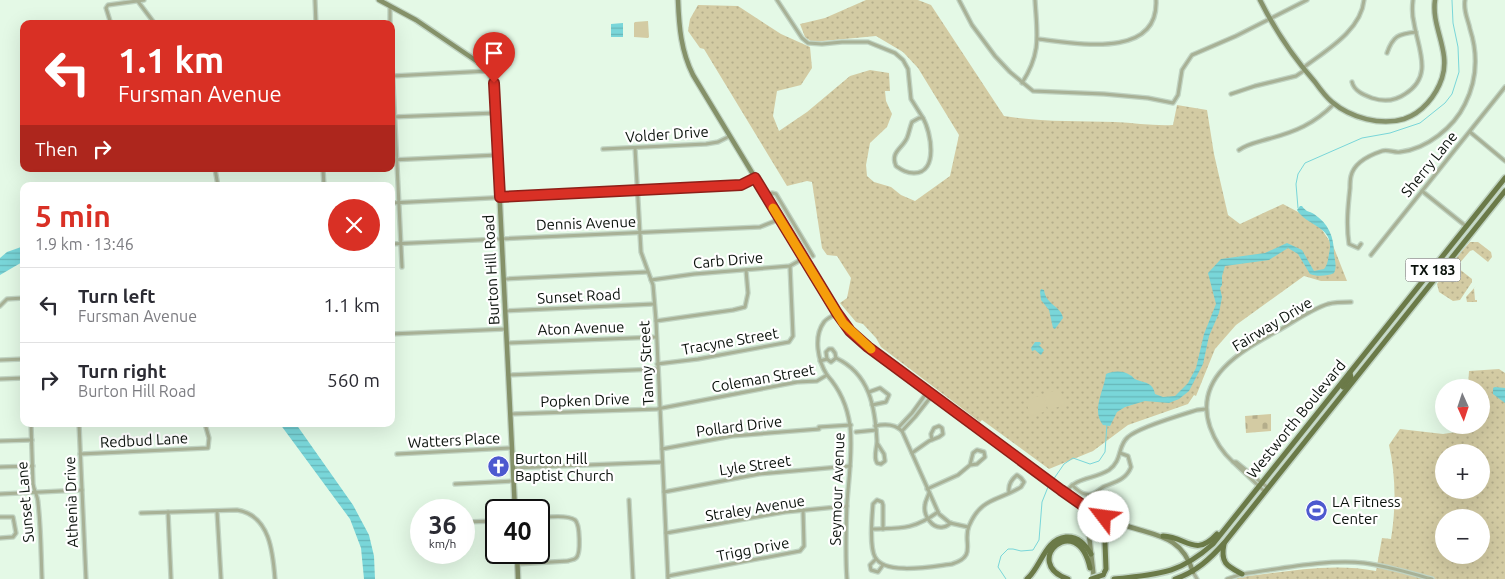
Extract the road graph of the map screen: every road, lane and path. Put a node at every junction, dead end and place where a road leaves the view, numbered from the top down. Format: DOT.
graph roads {
  1 [pos="137,0"];
  2 [pos="144,0"];
  3 [pos="315,0"];
  4 [pos="379,0"];
  5 [pos="678,0"];
  6 [pos="778,0"];
  7 [pos="959,0"];
  8 [pos="1035,0"];
  9 [pos="1156,0"];
  10 [pos="1260,0"];
  11 [pos="1307,0"];
  12 [pos="1364,0"];
  13 [pos="1413,0"];
  14 [pos="1430,0"];
  15 [pos="1435,0"];
  16 [pos="1465,0"];
  17 [pos="390,6"];
  18 [pos="1270,19"];
  19 [pos="110,20"];
  20 [pos="152,20"];
  21 [pos="316,20"];
  22 [pos="390,20"];
  23 [pos="1416,32"];
  24 [pos="1038,39"];
  25 [pos="1387,53"];
  26 [pos="1304,69"];
  27 [pos="488,71"];
  28 [pos="395,76"];
  29 [pos="1352,82"];
  30 [pos="1022,83"];
  31 [pos="1505,87"];
  32 [pos="1231,94"];
  33 [pos="1334,104"];
  34 [pos="496,113"];
  35 [pos="395,117"];
  36 [pos="923,118"];
  37 [pos="1470,132"];
  38 [pos="730,136"];
  39 [pos="395,138"];
  40 [pos="635,148"];
  41 [pos="603,149"];
  42 [pos="1239,150"];
  43 [pos="498,154"];
  44 [pos="397,160"];
  45 [pos="1505,161"];
  46 [pos="755,178"];
  47 [pos="1505,178"];
  48 [pos="637,190"];
  49 [pos="1422,191"];
  50 [pos="1505,191"];
  51 [pos="766,196"];
  52 [pos="500,197"];
  53 [pos="395,202"];
  54 [pos="399,202"];
  55 [pos="780,219"];
  56 [pos="1467,227"];
  57 [pos="639,232"];
  58 [pos="502,238"];
  59 [pos="401,243"];
  60 [pos="395,244"];
  61 [pos="1361,244"];
  62 [pos="1371,255"];
  63 [pos="813,256"];
  64 [pos="804,258"];
  65 [pos="402,266"];
  66 [pos="790,266"];
  67 [pos="746,270"];
  68 [pos="647,272"];
  69 [pos="504,279"];
  70 [pos="651,280"];
  71 [pos="20,298"];
  72 [pos="1351,302"];
  73 [pos="654,304"];
  74 [pos="0,306"];
  75 [pos="505,312"];
  76 [pos="837,313"];
  77 [pos="656,322"];
  78 [pos="506,329"];
  79 [pos="395,334"];
  80 [pos="656,337"];
  81 [pos="507,343"];
  82 [pos="836,358"];
  83 [pos="20,359"];
  84 [pos="827,359"];
  85 [pos="0,360"];
  86 [pos="820,361"];
  87 [pos="657,364"];
  88 [pos="657,369"];
  89 [pos="1350,373"];
  90 [pos="508,375"];
  91 [pos="827,375"];
  92 [pos="20,378"];
  93 [pos="0,379"];
  94 [pos="869,392"];
  95 [pos="930,392"];
  96 [pos="872,405"];
  97 [pos="660,407"];
  98 [pos="1206,409"];
  99 [pos="510,414"];
  100 [pos="1324,416"];
  101 [pos="1312,420"];
  102 [pos="851,425"];
  103 [pos="31,427"];
  104 [pos="79,427"];
  105 [pos="206,427"];
  106 [pos="875,428"];
  107 [pos="900,429"];
  108 [pos="856,432"];
  109 [pos="32,440"];
  110 [pos="932,440"];
  111 [pos="0,441"];
  112 [pos="877,443"];
  113 [pos="512,448"];
  114 [pos="662,449"];
  115 [pos="912,453"];
  116 [pos="1120,453"];
  117 [pos="1296,453"];
  118 [pos="80,454"];
  119 [pos="397,454"];
  120 [pos="662,462"];
  121 [pos="970,465"];
  122 [pos="33,466"];
  123 [pos="850,466"];
  124 [pos="0,467"];
  125 [pos="513,468"];
  126 [pos="513,481"];
  127 [pos="455,484"];
  128 [pos="1260,484"];
  129 [pos="1072,485"];
  130 [pos="927,488"];
  131 [pos="1266,489"];
  132 [pos="82,490"];
  133 [pos="34,492"];
  134 [pos="664,492"];
  135 [pos="1009,492"];
  136 [pos="929,493"];
  137 [pos="1065,493"];
  138 [pos="0,494"];
  139 [pos="514,499"];
  140 [pos="629,500"];
  141 [pos="847,506"];
  142 [pos="1088,509"];
  143 [pos="803,510"];
  144 [pos="217,511"];
  145 [pos="168,512"];
  146 [pos="938,512"];
  147 [pos="141,514"];
  148 [pos="0,517"];
  149 [pos="550,517"];
  150 [pos="1104,517"];
  151 [pos="928,520"];
  152 [pos="1232,520"];
  153 [pos="951,523"];
  154 [pos="968,527"];
  155 [pos="873,529"];
  156 [pos="883,529"];
  157 [pos="666,533"];
  158 [pos="1164,536"];
  159 [pos="0,538"];
  160 [pos="1224,542"];
  161 [pos="1091,554"];
  162 [pos="876,559"];
  163 [pos="550,562"];
  164 [pos="1190,562"];
  165 [pos="517,564"];
  166 [pos="883,565"];
  167 [pos="1090,568"];
  168 [pos="1193,572"];
  169 [pos="1242,574"];
  170 [pos="1151,577"];
  171 [pos="668,578"];
  172 [pos="42,579"];
  173 [pos="86,579"];
  174 [pos="171,579"];
  175 [pos="221,579"];
  176 [pos="275,579"];
  177 [pos="518,579"];
  178 [pos="634,579"];
  179 [pos="847,579"];
  180 [pos="1027,579"];
  181 [pos="1068,579"];
  182 [pos="1092,579"];
  183 [pos="1114,579"];
  184 [pos="1175,579"];
  185 [pos="1197,579"];
  186 [pos="1227,579"];
  187 [pos="1432,579"];
  1 -- 2 [label="street"];
  1 -- 19 [label="street"];
  1 -- 20 [label="street"];
  3 -- 21 [label="street"];
  4 -- 17 [label="street"];
  5 -- 38 [label="street"];
  6 -- 36 [label="street"];
  7 -- 30 [label="street"];
  8 -- 24 [label="street"];
  9 -- 24 [label="street"];
  10 -- 18 [label="street"];
  11 -- 18 [label="street"];
  12 -- 26 [label="street"];
  13 -- 23 [label="street"];
  14 -- 15 [label="street"];
  15 -- 33 [label="street"];
  16 -- 61 [label="street"];
  17 -- 22 [label="street"];
  17 -- 27 [label="street"];
  18 -- 26 [label="street"];
  18 -- 30 [label="street"];
  23 -- 25 [label="street"];
  23 -- 29 [label="street"];
  24 -- 30 [label="street"];
  26 -- 32 [label="street"];
  26 -- 33 [label="street"];
  27 -- 28 [label="street"];
  27 -- 34 [label="street, Burton Hill Road"];
  31 -- 37 [label="street, Sherry Lane"];
  33 -- 42 [label="street"];
  34 -- 35 [label="street"];
  34 -- 43 [label="street, Burton Hill Road"];
  36 -- 36 [label="street"];
  37 -- 45 [label="street"];
  37 -- 49 [label="street, Sherry Lane"];
  38 -- 40 [label="street, Volder Drive"];
  38 -- 46 [label="street"];
  39 -- 44 [label="street"];
  40 -- 41 [label="street, Volder Drive"];
  40 -- 48 [label="street, Tanny Street"];
  43 -- 44 [label="street"];
  43 -- 52 [label="street, Burton Hill Road"];
  44 -- 54 [label="street"];
  46 -- 48 [label="street"];
  46 -- 51 [label="street"];
  47 -- 56 [label="main road, TX 183"];
  48 -- 52 [label="street"];
  48 -- 57 [label="street, Tanny Street"];
  49 -- 56 [label="street"];
  49 -- 62 [label="street, Sherry Lane"];
  50 -- 100 [label="main road, Westworth Boulevard / TX 183"];
  51 -- 55 [label="street"];
  51 -- 63 [label="street"];
  52 -- 54 [label="street"];
  52 -- 58 [label="street, Burton Hill Road"];
  53 -- 54 [label="street"];
  54 -- 59 [label="street"];
  55 -- 57 [label="street, Dennis Avenue"];
  55 -- 64 [label="street"];
  56 -- 89 [label="main road, Westworth Boulevard / TX 183"];
  57 -- 58 [label="street, Dennis Avenue"];
  57 -- 68 [label="street, Tanny Street"];
  58 -- 59 [label="street, Dennis Avenue"];
  58 -- 69 [label="street, Burton Hill Road"];
  59 -- 60 [label="street, Dennis Avenue"];
  59 -- 65 [label="street"];
  64 -- 66 [label="street, Carb Drive"];
  64 -- 76 [label="street"];
  66 -- 67 [label="street, Carb Drive"];
  66 -- 87 [label="street, Tracyne Street"];
  67 -- 70 [label="street, Carb Drive"];
  67 -- 77 [label="street"];
  68 -- 69 [label="street"];
  68 -- 70 [label="street, Tanny Street"];
  69 -- 75 [label="street, Burton Hill Road"];
  70 -- 73 [label="street, Tanny Street"];
  71 -- 74 [label="street"];
  72 -- 98 [label="street, Fairway Drive"];
  73 -- 75 [label="street, Sunset Road"];
  73 -- 77 [label="street, Tanny Street"];
  75 -- 78 [label="street, Burton Hill Road"];
  76 -- 86 [label="street, Coleman Street"];
  76 -- 95 [label="street"];
  77 -- 80 [label="street, Tanny Street"];
  78 -- 79 [label="street"];
  78 -- 81 [label="street, Burton Hill Road"];
  80 -- 81 [label="street, Aton Avenue"];
  80 -- 87 [label="street, Tanny Street"];
  81 -- 90 [label="street, Burton Hill Road"];
  82 -- 84 [label="street"];
  82 -- 84 [label="street"];
  82 -- 94 [label="street"];
  83 -- 85 [label="street"];
  84 -- 86 [label="street"];
  86 -- 91 [label="street, Coleman Street"];
  87 -- 88 [label="street, Tanny Street"];
  88 -- 90 [label="street"];
  88 -- 97 [label="street, Tanny Street"];
  89 -- 100 [label="main road"];
  89 -- 101 [label="main road, Westworth Boulevard / TX 183"];
  90 -- 99 [label="street, Burton Hill Road"];
  91 -- 97 [label="street, Coleman Street"];
  91 -- 102 [label="street, Seymour Avenue"];
  92 -- 93 [label="street"];
  94 -- 96 [label="street"];
  94 -- 96 [label="street"];
  95 -- 107 [label="street"];
  95 -- 137 [label="street"];
  96 -- 106 [label="street"];
  97 -- 99 [label="street, Popken Drive"];
  97 -- 114 [label="street, Tanny Street"];
  98 -- 116 [label="street"];
  98 -- 128 [label="street, Fairway Drive"];
  99 -- 113 [label="street, Burton Hill Road"];
  100 -- 117 [label="main road, Westworth Boulevard / TX 183"];
  101 -- 117 [label="main road"];
  101 -- 128 [label="main road, Westworth Boulevard / TX 183"];
  102 -- 114 [label="street, Pollard Drive"];
  102 -- 123 [label="street, Seymour Avenue"];
  103 -- 109 [label="street, Sunset Lane"];
  104 -- 118 [label="street, Athenia Drive"];
  105 -- 118 [label="street, Redbud Lane"];
  106 -- 107 [label="street"];
  106 -- 108 [label="street"];
  106 -- 112 [label="street"];
  107 -- 115 [label="street"];
  109 -- 111 [label="street"];
  109 -- 122 [label="street, Sunset Lane"];
  110 -- 110 [label="street"];
  110 -- 115 [label="street"];
  112 -- 112 [label="street"];
  113 -- 119 [label="street, Watters Place"];
  113 -- 125 [label="street, Burton Hill Road"];
  114 -- 120 [label="street, Tanny Street"];
  115 -- 130 [label="street"];
  116 -- 129 [label="street"];
  116 -- 129 [label="street"];
  117 -- 131 [label="main road, Westworth Boulevard / TX 183"];
  118 -- 132 [label="street, Athenia Drive"];
  120 -- 125 [label="street"];
  120 -- 134 [label="street, Tanny Street"];
  121 -- 121 [label="street"];
  121 -- 130 [label="street"];
  122 -- 124 [label="street"];
  122 -- 133 [label="street, Sunset Lane"];
  123 -- 134 [label="street, Lyle Street"];
  123 -- 141 [label="street, Seymour Avenue"];
  125 -- 126 [label="street, Burton Hill Road"];
  126 -- 127 [label="street"];
  126 -- 139 [label="street, Burton Hill Road"];
  128 -- 131 [label="street, Fairway Drive"];
  128 -- 152 [label="main road, Westworth Boulevard / TX 183"];
  129 -- 137 [label="street"];
  130 -- 136 [label="street"];
  131 -- 160 [label="main road, Westworth Boulevard / TX 183"];
  132 -- 133 [label="street"];
  132 -- 173 [label="street, Athenia Drive"];
  133 -- 138 [label="street"];
  133 -- 172 [label="street, Sunset Lane"];
  134 -- 157 [label="street, Tanny Street"];
  135 -- 135 [label="street"];
  135 -- 154 [label="street"];
  136 -- 146 [label="street"];
  136 -- 151 [label="street"];
  137 -- 142 [label="street"];
  140 -- 178 [label="street"];
  141 -- 143 [label="street, Straley Avenue"];
  141 -- 179 [label="street, Seymour Avenue"];
  142 -- 150 [label="street"];
  142 -- 161 [label="street"];
  143 -- 157 [label="street, Straley Avenue"];
  143 -- 171 [label="street, Trigg Drive"];
  144 -- 145 [label="street"];
  144 -- 175 [label="street"];
  144 -- 176 [label="street"];
  145 -- 147 [label="street"];
  145 -- 174 [label="street"];
  146 -- 151 [label="street"];
  146 -- 153 [label="street"];
  148 -- 159 [label="street"];
  149 -- 163 [label="street"];
  150 -- 158 [label="street"];
  150 -- 182 [label="main road, bridge"];
  151 -- 153 [label="street"];
  151 -- 156 [label="street"];
  152 -- 158 [label="main road"];
  152 -- 164 [label="main road, Westworth Boulevard / TX 183"];
  153 -- 154 [label="street"];
  154 -- 166 [label="street"];
  155 -- 156 [label="street"];
  155 -- 156 [label="street"];
  155 -- 162 [label="street"];
  157 -- 171 [label="street, Tanny Street"];
  158 -- 164 [label="street"];
  160 -- 168 [label="main road, Westworth Boulevard / TX 183"];
  160 -- 169 [label="main road"];
  161 -- 180 [label="main road"];
  161 -- 182 [label="street"];
  162 -- 166 [label="street"];
  162 -- 166 [label="street"];
  164 -- 168 [label="street"];
  164 -- 170 [label="main road, Westworth Boulevard / TX 183"];
  165 -- 177 [label="street"];
  167 -- 181 [label="main road"];
  167 -- 182 [label="street"];
  168 -- 184 [label="main road, Westworth Boulevard / TX 183"];
  168 -- 185 [label="street"];
  169 -- 186 [label="street"];
  169 -- 187 [label="street"];
  170 -- 183 [label="main road, Westworth Boulevard / TX 183"];
}
